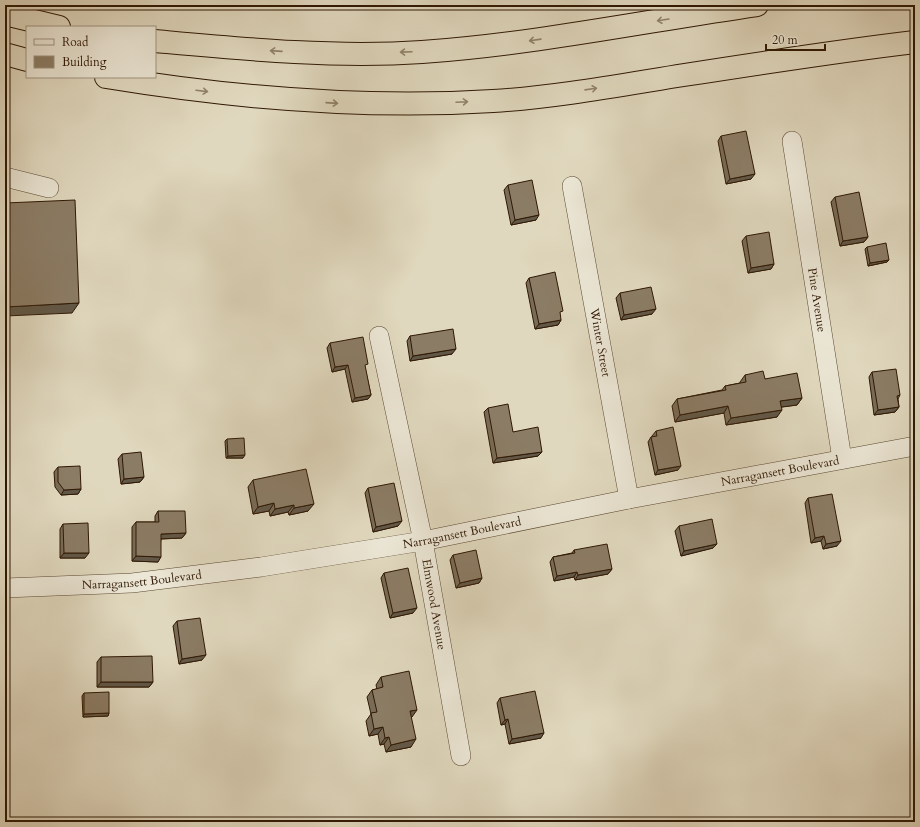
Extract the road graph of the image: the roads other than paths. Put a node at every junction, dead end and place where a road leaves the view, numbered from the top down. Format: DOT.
graph roads {
  1 [pos="757,5"];
  2 [pos="5,6"];
  3 [pos="5,14"];
  4 [pos="54,26"];
  5 [pos="156,41"];
  6 [pos="915,42"];
  7 [pos="5,54"];
  8 [pos="26,60"];
  9 [pos="112,78"];
  10 [pos="792,141"];
  11 [pos="5,177"];
  12 [pos="572,186"];
  13 [pos="50,188"];
  14 [pos="379,336"];
  15 [pos="915,446"];
  16 [pos="842,459"];
  17 [pos="629,499"];
  18 [pos="423,541"];
  19 [pos="5,588"];
  20 [pos="460,756"];
  1 -- 5 [label="highway, one-way"];
  2 -- 4 [label="highway"];
  3 -- 4 [label="highway"];
  9 -- 6 [label="highway, one-way"];
  7 -- 8 [label="highway"];
  10 -- 16 [label="street, Pine Avenue"];
  11 -- 13 [label="street"];
  12 -- 17 [label="street, Winter Street"];
  14 -- 18 [label="street, Elmwood Avenue"];
  15 -- 16 [label="street, Narragansett Boulevard"];
  16 -- 17 [label="street, Narragansett Boulevard"];
  17 -- 18 [label="street, Narragansett Boulevard"];
  18 -- 19 [label="street, Narragansett Boulevard"];
  18 -- 20 [label="street, Elmwood Avenue"];
}
